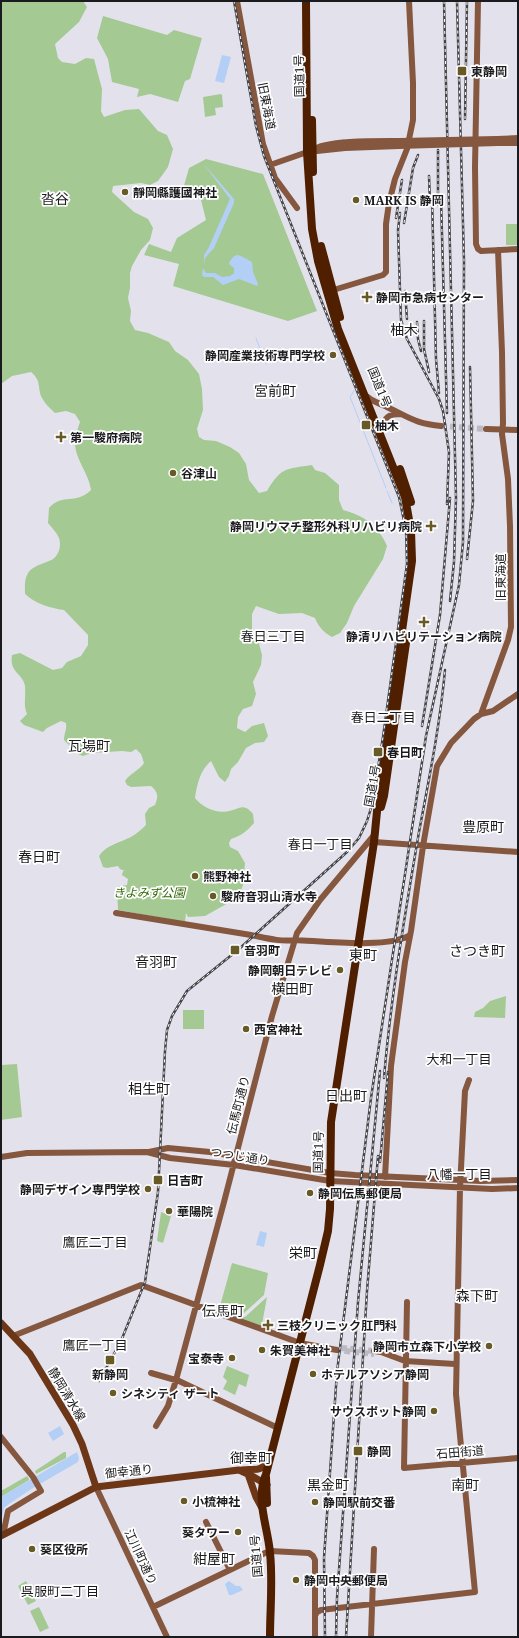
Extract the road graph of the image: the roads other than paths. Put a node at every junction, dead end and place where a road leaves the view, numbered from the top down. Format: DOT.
graph roads {
  1 [pos="237,1"];
  2 [pos="306,1"];
  3 [pos="310,1"];
  4 [pos="409,1"];
  5 [pos="478,1"];
  6 [pos="518,138"];
  7 [pos="497,141"];
  8 [pos="518,143"];
  9 [pos="310,151"];
  10 [pos="270,165"];
  11 [pos="297,208"];
  12 [pos="518,249"];
  13 [pos="498,250"];
  14 [pos="329,292"];
  15 [pos="364,394"];
  16 [pos="373,402"];
  17 [pos="372,414"];
  18 [pos="401,414"];
  19 [pos="442,426"];
  20 [pos="384,429"];
  21 [pos="486,429"];
  22 [pos="518,430"];
  23 [pos="518,694"];
  24 [pos="481,714"];
  25 [pos="375,834"];
  26 [pos="423,846"];
  27 [pos="518,852"];
  28 [pos="116,913"];
  29 [pos="410,935"];
  30 [pos="295,940"];
  31 [pos="358,943"];
  32 [pos="469,1080"];
  33 [pos="147,1152"];
  34 [pos="236,1156"];
  35 [pos="1,1157"];
  36 [pos="234,1165"];
  37 [pos="330,1177"];
  38 [pos="383,1177"];
  39 [pos="518,1180"];
  40 [pos="460,1184"];
  41 [pos="518,1188"];
  42 [pos="406,1302"];
  43 [pos="196,1305"];
  44 [pos="1,1323"];
  45 [pos="13,1336"];
  46 [pos="300,1343"];
  47 [pos="337,1350"];
  48 [pos="374,1352"];
  49 [pos="405,1361"];
  50 [pos="456,1364"];
  51 [pos="151,1373"];
  52 [pos="176,1380"];
  53 [pos="156,1426"];
  54 [pos="278,1428"];
  55 [pos="1,1437"];
  56 [pos="518,1458"];
  57 [pos="268,1462"];
  58 [pos="461,1463"];
  59 [pos="239,1470"];
  60 [pos="248,1474"];
  61 [pos="265,1484"];
  62 [pos="96,1487"];
  63 [pos="263,1510"];
  64 [pos="206,1522"];
  65 [pos="2,1535"];
  66 [pos="374,1549"];
  67 [pos="273,1552"];
  68 [pos="230,1570"];
  69 [pos="373,1603"];
  70 [pos="315,1604"];
  71 [pos="153,1607"];
  72 [pos="320,1610"];
  73 [pos="315,1616"];
  74 [pos="167,1637"];
  75 [pos="270,1637"];
  76 [pos="275,1637"];
  77 [pos="315,1637"];
  78 [pos="372,1637"];
  1 -- 10 [label="street, 旧東海道"];
  2 -- 9 [label="highway, 国道1号"];
  3 -- 9 [label="highway, 国道1号"];
  4 -- 14 [label="street"];
  5 -- 13 [label="street"];
  6 -- 7 [label="street"];
  7 -- 8 [label="street"];
  7 -- 9 [label="street, bridge"];
  9 -- 10 [label="street"];
  9 -- 14 [label="highway, 国道1号"];
  10 -- 11 [label="street, 旧東海道"];
  12 -- 13 [label="street"];
  13 -- 24 [label="street, 旧東海道, bridge"];
  14 -- 15 [label="highway, 国道1号"];
  14 -- 16 [label="highway, 国道1号"];
  15 -- 16 [label="street"];
  15 -- 17 [label="highway, 国道1号"];
  16 -- 17 [label="street"];
  16 -- 18 [label="street"];
  16 -- 20 [label="highway, 国道1号"];
  17 -- 25 [label="highway, 国道1号"];
  18 -- 19 [label="street"];
  18 -- 20 [label="street"];
  20 -- 25 [label="highway, 国道1号"];
  21 -- 22 [label="street"];
  23 -- 24 [label="street"];
  24 -- 26 [label="street"];
  25 -- 26 [label="street"];
  25 -- 30 [label="street, 伝馬町通り"];
  25 -- 31 [label="highway, 国道1号"];
  26 -- 27 [label="street"];
  26 -- 29 [label="street"];
  28 -- 30 [label="street"];
  29 -- 31 [label="street"];
  29 -- 38 [label="street"];
  30 -- 31 [label="street"];
  30 -- 34 [label="street, 伝馬町通り"];
  31 -- 37 [label="highway, 国道1号"];
  32 -- 40 [label="street"];
  33 -- 34 [label="street, つつじ通り"];
  33 -- 35 [label="street, つつじ通り"];
  33 -- 36 [label="street, つつじ通り"];
  34 -- 36 [label="street, 伝馬町通り"];
  34 -- 37 [label="street, つつじ通り"];
  36 -- 37 [label="street, つつじ通り"];
  36 -- 43 [label="street, 伝馬町通り"];
  37 -- 38 [label="street"];
  37 -- 40 [label="street"];
  37 -- 46 [label="highway, 国道1号"];
  38 -- 40 [label="street"];
  39 -- 40 [label="street"];
  40 -- 41 [label="street"];
  40 -- 50 [label="street"];
  42 -- 49 [label="street"];
  43 -- 45 [label="street"];
  43 -- 46 [label="street"];
  43 -- 52 [label="street, 伝馬町通り"];
  44 -- 45 [label="main road, 静岡清水線"];
  45 -- 62 [label="main road, 静岡清水線"];
  46 -- 47 [label="street"];
  46 -- 54 [label="highway, 国道1号"];
  48 -- 49 [label="street"];
  49 -- 50 [label="street"];
  49 -- 58 [label="street, 石田街道"];
  50 -- 58 [label="street"];
  51 -- 52 [label="street"];
  52 -- 53 [label="street, 伝馬町通り"];
  52 -- 54 [label="street"];
  54 -- 57 [label="highway, 国道1号"];
  55 -- 65 [label="street"];
  56 -- 58 [label="street, 石田街道"];
  57 -- 59 [label="main road, 御幸通り"];
  57 -- 61 [label="highway, 国道1号"];
  58 -- 69 [label="street"];
  59 -- 60 [label="main road"];
  59 -- 62 [label="main road, 御幸通り"];
  60 -- 61 [label="main road"];
  60 -- 63 [label="main road"];
  61 -- 63 [label="highway, 国道1号"];
  61 -- 67 [label="highway, 国道1号"];
  62 -- 65 [label="main road, 御幸通り"];
  62 -- 71 [label="street, 江川町通り"];
  63 -- 67 [label="highway, 国道1号"];
  64 -- 68 [label="street"];
  66 -- 69 [label="street"];
  67 -- 68 [label="street"];
  67 -- 70 [label="street"];
  67 -- 75 [label="highway, 国道1号"];
  67 -- 76 [label="highway, 国道1号"];
  68 -- 71 [label="street"];
  69 -- 72 [label="street"];
  69 -- 78 [label="street"];
  70 -- 72 [label="street"];
  70 -- 73 [label="street"];
  71 -- 74 [label="street, 江川町通り"];
  72 -- 73 [label="street"];
  73 -- 77 [label="street"];
}
